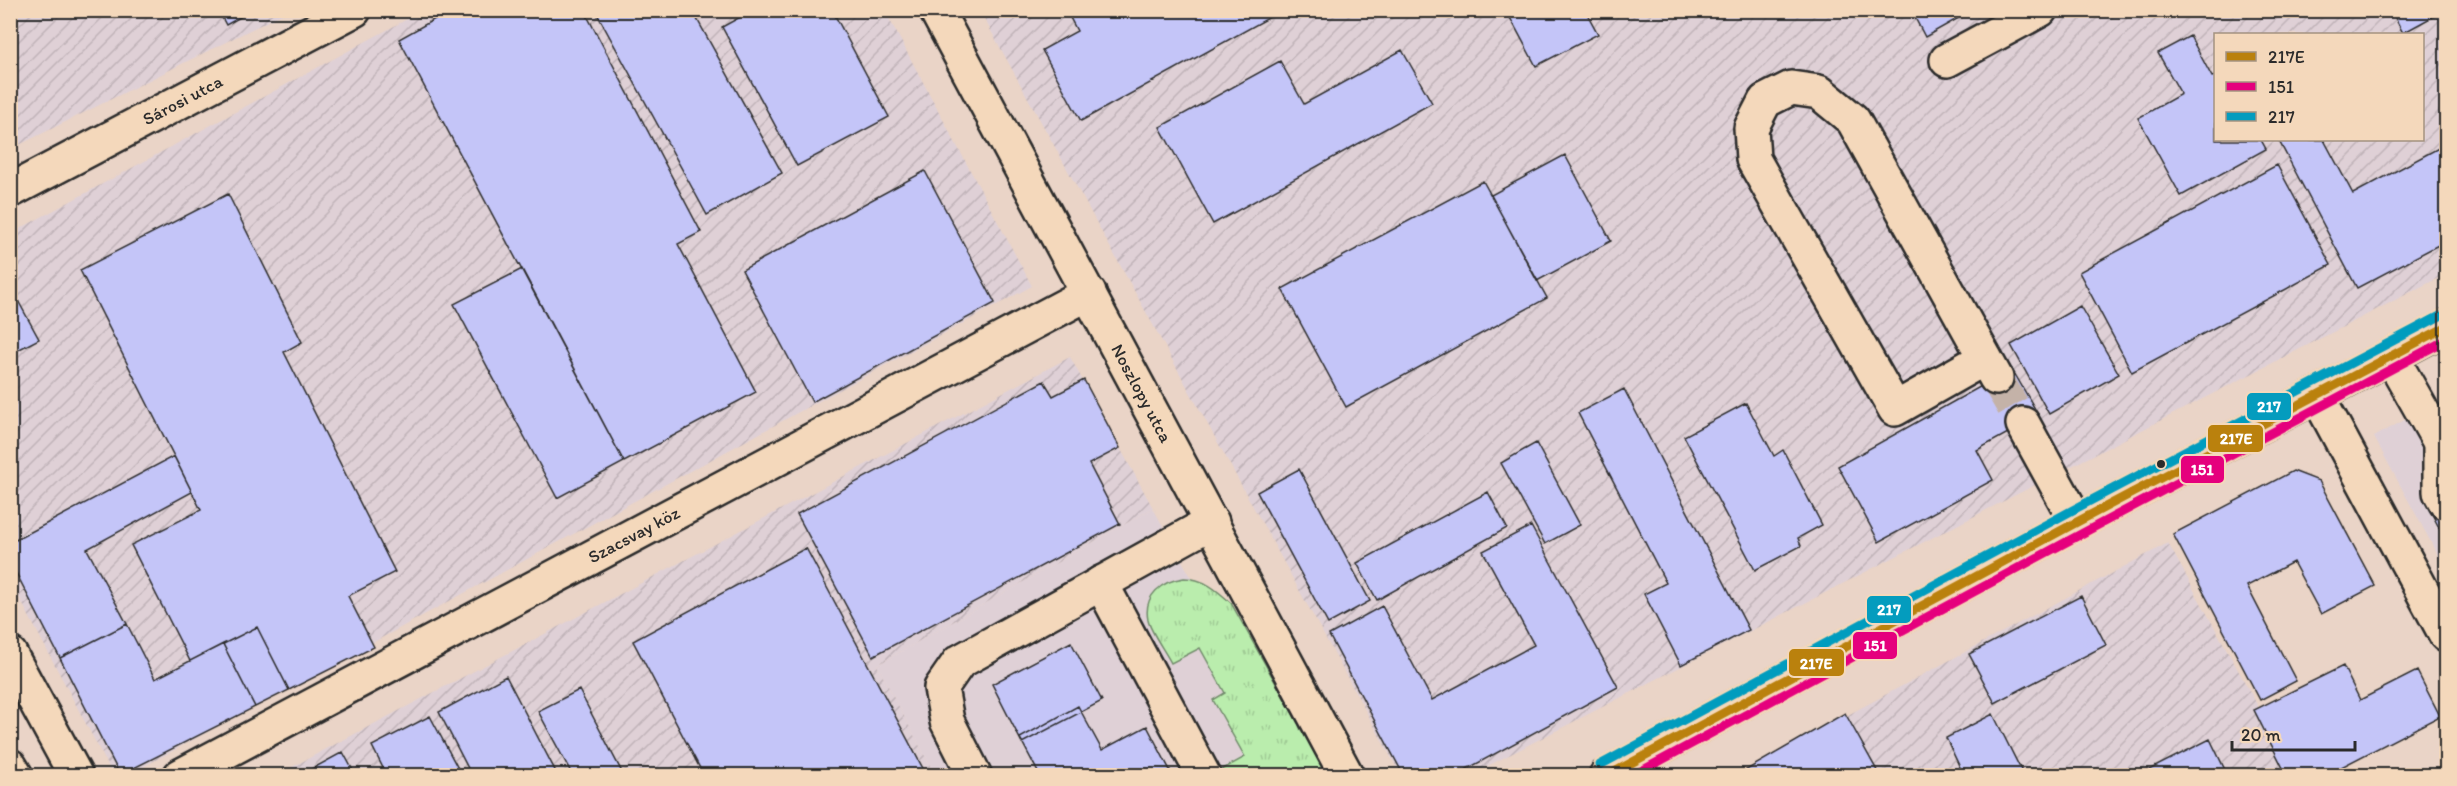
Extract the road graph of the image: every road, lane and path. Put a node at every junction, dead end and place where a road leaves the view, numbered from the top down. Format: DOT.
graph roads {
  1 [pos="354,10"];
  2 [pos="936,10"];
  3 [pos="2040,10"];
  4 [pos="1947,60"];
  5 [pos="10,190"];
  6 [pos="1089,293"];
  7 [pos="2446,327"];
  8 [pos="2391,356"];
  9 [pos="1991,368"];
  10 [pos="2317,395"];
  11 [pos="2023,424"];
  12 [pos="2444,447"];
  13 [pos="2446,503"];
  14 [pos="1212,522"];
  15 [pos="2077,522"];
  16 [pos="1101,584"];
  17 [pos="2446,630"];
  18 [pos="10,654"];
  19 [pos="10,766"];
  20 [pos="16,776"];
  21 [pos="76,776"];
  22 [pos="180,776"];
  23 [pos="975,776"];
  24 [pos="1204,776"];
  25 [pos="1347,776"];
  26 [pos="1606,776"];
  1 -- 5 [label="street, Sárosi utca"];
  2 -- 6 [label="street, Noszlopy utca"];
  3 -- 4 [label="street"];
  6 -- 14 [label="street, Noszlopy utca"];
  6 -- 22 [label="street, Szacsvay köz"];
  7 -- 8 [label="street"];
  8 -- 10 [label="street"];
  8 -- 12 [label="street"];
  9 -- 9 [label="street"];
  10 -- 15 [label="street"];
  10 -- 17 [label="street"];
  11 -- 15 [label="street"];
  12 -- 13 [label="street"];
  14 -- 16 [label="street"];
  14 -- 25 [label="street, Noszlopy utca"];
  15 -- 26 [label="street"];
  16 -- 23 [label="street"];
  16 -- 24 [label="street"];
  18 -- 21 [label="street"];
  19 -- 20 [label="street"];
}
